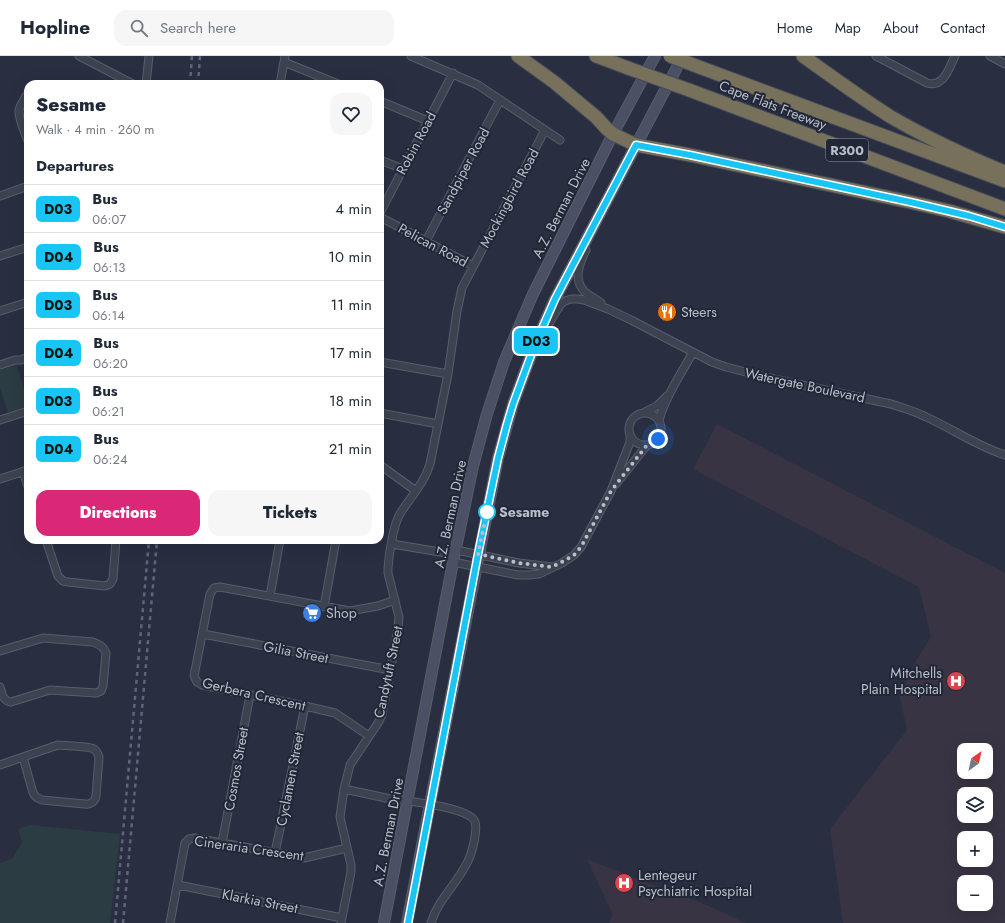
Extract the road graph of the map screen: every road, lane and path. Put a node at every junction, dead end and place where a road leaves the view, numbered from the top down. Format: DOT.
graph roads {
  1 [pos="79,56"];
  2 [pos="149,56"];
  3 [pos="411,56"];
  4 [pos="518,56"];
  5 [pos="596,56"];
  6 [pos="655,56"];
  7 [pos="661,56"];
  8 [pos="670,56"];
  9 [pos="683,56"];
  10 [pos="802,56"];
  11 [pos="876,56"];
  12 [pos="955,56"];
  13 [pos="990,56"];
  14 [pos="94,59"];
  15 [pos="284,59"];
  16 [pos="1005,64"];
  17 [pos="453,73"];
  18 [pos="127,80"];
  19 [pos="146,80"];
  20 [pos="281,80"];
  21 [pos="329,80"];
  22 [pos="635,94"];
  23 [pos="24,100"];
  24 [pos="500,100"];
  25 [pos="384,103"];
  26 [pos="428,121"];
  27 [pos="24,129"];
  28 [pos="545,130"];
  29 [pos="613,134"];
  30 [pos="560,140"];
  31 [pos="636,145"];
  32 [pos="384,162"];
  33 [pos="403,169"];
  34 [pos="1005,172"];
  35 [pos="1005,181"];
  36 [pos="24,187"];
  37 [pos="0,196"];
  38 [pos="384,205"];
  39 [pos="1005,209"];
  40 [pos="601,212"];
  41 [pos="384,219"];
  42 [pos="1005,227"];
  43 [pos="426,242"];
  44 [pos="24,248"];
  45 [pos="0,256"];
  46 [pos="473,266"];
  47 [pos="24,303"];
  48 [pos="608,309"];
  49 [pos="0,311"];
  50 [pos="534,347"];
  51 [pos="693,352"];
  52 [pos="24,359"];
  53 [pos="384,363"];
  54 [pos="0,365"];
  55 [pos="448,374"];
  56 [pos="670,394"];
  57 [pos="24,412"];
  58 [pos="645,412"];
  59 [pos="384,414"];
  60 [pos="0,420"];
  61 [pos="659,420"];
  62 [pos="438,424"];
  63 [pos="630,435"];
  64 [pos="647,445"];
  65 [pos="1005,455"];
  66 [pos="384,468"];
  67 [pos="24,471"];
  68 [pos="0,479"];
  69 [pos="416,491"];
  70 [pos="611,491"];
  71 [pos="47,544"];
  72 [pos="116,544"];
  73 [pos="279,544"];
  74 [pos="335,544"];
  75 [pos="392,544"];
  76 [pos="456,550"];
  77 [pos="446,554"];
  78 [pos="478,554"];
  79 [pos="453,562"];
  80 [pos="476,566"];
  81 [pos="552,567"];
  82 [pos="270,596"];
  83 [pos="395,600"];
  84 [pos="324,607"];
  85 [pos="203,634"];
  86 [pos="0,651"];
  87 [pos="390,670"];
  88 [pos="0,688"];
  89 [pos="250,695"];
  90 [pos="305,706"];
  91 [pos="369,736"];
  92 [pos="23,757"];
  93 [pos="0,765"];
  94 [pos="344,789"];
  95 [pos="408,802"];
  96 [pos="430,804"];
  97 [pos="222,843"];
  98 [pos="347,848"];
  99 [pos="275,853"];
  100 [pos="178,885"];
  101 [pos="342,920"];
  102 [pos="170,923"];
  103 [pos="384,923"];
  104 [pos="408,923"];
  105 [pos="431,923"];
  1 -- 14 [label="street"];
  2 -- 19 [label="street"];
  3 -- 17 [label="street"];
  4 -- 29 [label="highway"];
  5 -- 39 [label="highway, Cape Flats Freeway / R300, bridge"];
  6 -- 22 [label="main road"];
  7 -- 22 [label="main road"];
  8 -- 35 [label="highway, Cape Flats Freeway / R300, bridge"];
  9 -- 31 [label="main road"];
  10 -- 34 [label="highway"];
  11 -- 12 [label="street"];
  13 -- 16 [label="street"];
  14 -- 18 [label="street"];
  15 -- 20 [label="street"];
  15 -- 21 [label="street"];
  17 -- 24 [label="street"];
  17 -- 26 [label="street, Robin Road"];
  22 -- 29 [label="main road, A.Z. Berman Drive"];
  23 -- 27 [label="street"];
  24 -- 28 [label="street"];
  24 -- 43 [label="street, Sandpiper Road"];
  25 -- 26 [label="street"];
  26 -- 33 [label="street, Robin Road"];
  28 -- 30 [label="street"];
  28 -- 46 [label="street, Mockingbird Road"];
  29 -- 31 [label="highway"];
  29 -- 76 [label="main road, A.Z. Berman Drive"];
  31 -- 40 [label="main road"];
  31 -- 42 [label="highway"];
  32 -- 33 [label="street"];
  33 -- 38 [label="street, Robin Road"];
  36 -- 37 [label="street"];
  40 -- 48 [label="street, Watergate Boulevard"];
  40 -- 50 [label="main road"];
  41 -- 43 [label="street, Pelican Road"];
  43 -- 46 [label="street, Pelican Road"];
  44 -- 45 [label="street"];
  46 -- 55 [label="street, Pelican Road"];
  47 -- 49 [label="street"];
  48 -- 50 [label="street, Watergate Boulevard"];
  48 -- 51 [label="street, Watergate Boulevard"];
  50 -- 78 [label="main road"];
  51 -- 56 [label="street"];
  51 -- 65 [label="street, Watergate Boulevard"];
  52 -- 54 [label="street"];
  53 -- 55 [label="street"];
  55 -- 62 [label="street, Candytuft Street"];
  56 -- 58 [label="street"];
  56 -- 61 [label="street"];
  57 -- 60 [label="street"];
  58 -- 61 [label="street"];
  58 -- 63 [label="street"];
  59 -- 62 [label="street"];
  61 -- 64 [label="street"];
  62 -- 69 [label="street, Candytuft Street"];
  63 -- 64 [label="street"];
  63 -- 70 [label="street"];
  64 -- 70 [label="street"];
  66 -- 69 [label="street"];
  67 -- 68 [label="street"];
  69 -- 75 [label="street, Candytuft Street"];
  70 -- 81 [label="street"];
  71 -- 72 [label="street"];
  73 -- 82 [label="street"];
  74 -- 84 [label="street"];
  75 -- 77 [label="street"];
  75 -- 83 [label="street, Candytuft Street"];
  76 -- 77 [label="street"];
  76 -- 78 [label="street"];
  76 -- 79 [label="main road, A.Z. Berman Drive"];
  77 -- 79 [label="street"];
  78 -- 80 [label="main road"];
  78 -- 81 [label="street"];
  79 -- 80 [label="street"];
  79 -- 95 [label="main road, A.Z. Berman Drive"];
  80 -- 81 [label="street"];
  80 -- 96 [label="main road"];
  82 -- 84 [label="street, Gerbera Crescent"];
  82 -- 85 [label="street, Gerbera Crescent"];
  83 -- 84 [label="street, Gerbera Crescent"];
  83 -- 87 [label="street, Candytuft Street"];
  85 -- 87 [label="street, Gilia Street"];
  85 -- 89 [label="street, Gerbera Crescent"];
  86 -- 88 [label="street"];
  87 -- 91 [label="street, Candytuft Street"];
  89 -- 90 [label="street, Gerbera Crescent"];
  89 -- 97 [label="street, Cosmos Street"];
  90 -- 91 [label="street, Gerbera Crescent"];
  90 -- 99 [label="street, Cyclamen Street"];
  91 -- 94 [label="street, Candytuft Street"];
  92 -- 92 [label="street"];
  92 -- 93 [label="street"];
  94 -- 95 [label="street"];
  94 -- 98 [label="street, Candytuft Street"];
  95 -- 96 [label="street"];
  95 -- 103 [label="main road, A.Z. Berman Drive"];
  96 -- 104 [label="main road"];
  96 -- 105 [label="street"];
  97 -- 99 [label="street, Cineraria Crescent"];
  97 -- 100 [label="street, Cineraria Crescent"];
  98 -- 99 [label="street, Cineraria Crescent"];
  98 -- 101 [label="street, Candytuft Street"];
  100 -- 101 [label="street, Klarkia Street"];
  100 -- 102 [label="street, Cineraria Crescent"];
}
